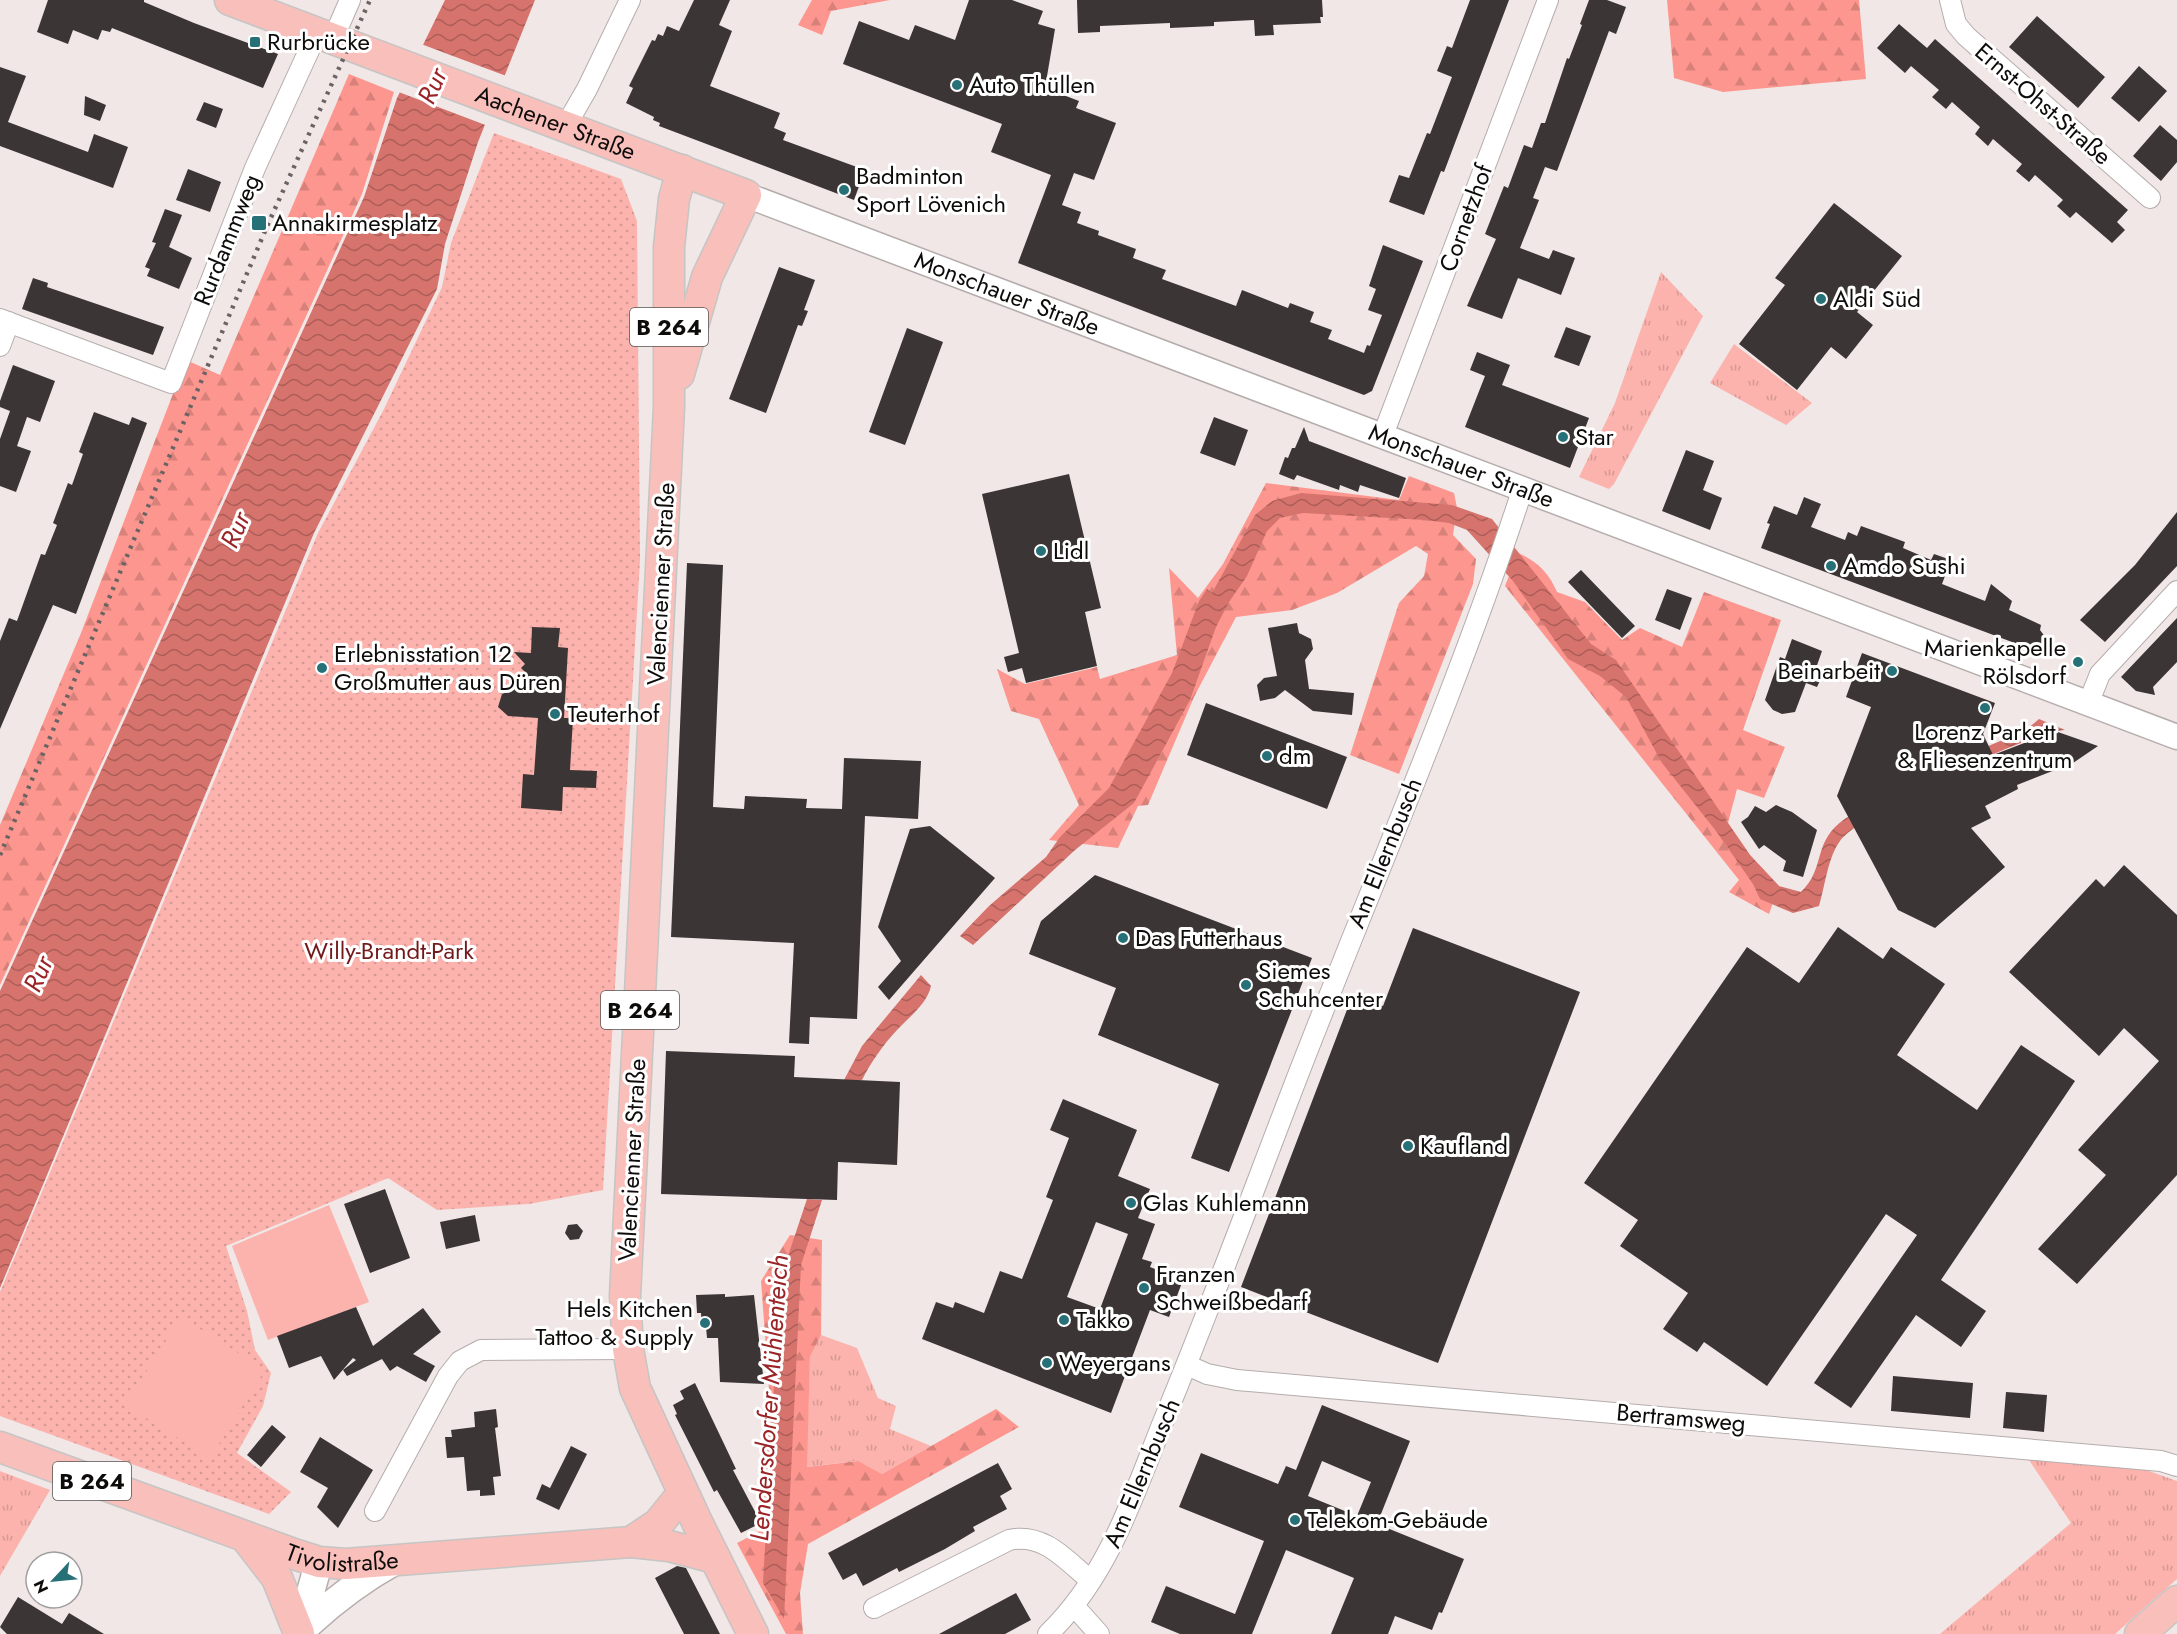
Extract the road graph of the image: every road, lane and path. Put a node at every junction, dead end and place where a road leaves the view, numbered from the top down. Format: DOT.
graph roads {
  1 [pos="230,0"];
  2 [pos="350,0"];
  3 [pos="630,0"];
  4 [pos="1548,0"];
  5 [pos="1950,0"];
  6 [pos="325,36"];
  7 [pos="557,123"];
  8 [pos="682,170"];
  9 [pos="746,195"];
  10 [pos="2150,198"];
  11 [pos="669,247"];
  12 [pos="707,277"];
  13 [pos="4,320"];
  14 [pos="0,346"];
  15 [pos="669,407"];
  16 [pos="1383,435"];
  17 [pos="1524,488"];
  18 [pos="2177,591"];
  19 [pos="2088,704"];
  20 [pos="2177,737"];
  21 [pos="628,1349"];
  22 [pos="1187,1365"];
  23 [pos="0,1447"];
  24 [pos="2177,1466"];
  25 [pos="683,1493"];
  26 [pos="375,1511"];
  27 [pos="246,1538"];
  28 [pos="631,1542"];
  29 [pos="714,1558"];
  30 [pos="395,1561"];
  31 [pos="319,1562"];
  32 [pos="1091,1581"];
  33 [pos="2177,1601"];
  34 [pos="1074,1605"];
  35 [pos="874,1608"];
  36 [pos="298,1633"];
  37 [pos="753,1634"];
  38 [pos="1048,1634"];
  39 [pos="1099,1634"];
  40 [pos="2140,1634"];
  1 -- 6 [label="main road, Aachener Straße"];
  2 -- 6 [label="street, Rurdammweg"];
  3 -- 7 [label="street"];
  4 -- 16 [label="street, Cornetzhof"];
  5 -- 10 [label="street, Ernst-Ohst-Straße"];
  6 -- 7 [label="main road, Aachener Straße"];
  6 -- 13 [label="street, Rurdammweg"];
  7 -- 8 [label="main road, Aachener Straße"];
  8 -- 9 [label="main road, Aachener Straße"];
  8 -- 11 [label="main road, Valencienner Straße / B 264"];
  9 -- 12 [label="main road, Valencienner Straße / B 264"];
  9 -- 16 [label="street, Monschauer Straße"];
  11 -- 12 [label="main road, B 264"];
  11 -- 15 [label="main road, Valencienner Straße / B 264"];
  12 -- 15 [label="main road, Valencienner Straße / B 264"];
  13 -- 14 [label="street"];
  15 -- 21 [label="main road, Valencienner Straße / B 264"];
  16 -- 17 [label="street, Monschauer Straße"];
  17 -- 19 [label="street, Monschauer Straße"];
  17 -- 22 [label="street, Am Ellernbusch"];
  18 -- 19 [label="street"];
  19 -- 20 [label="street, Monschauer Straße"];
  21 -- 25 [label="main road, Valencienner Straße / B 264"];
  21 -- 26 [label="street"];
  22 -- 24 [label="street, Bertramsweg"];
  22 -- 32 [label="street, Am Ellernbusch"];
  23 -- 27 [label="main road, Tivolistraße / B 264"];
  25 -- 28 [label="main road, Tivolistraße / B 264"];
  25 -- 29 [label="main road, Valencienner Straße / B 264"];
  27 -- 31 [label="main road, Tivolistraße / B 264"];
  27 -- 36 [label="main road"];
  28 -- 29 [label="main road"];
  28 -- 30 [label="main road, Tivolistraße / B 264"];
  29 -- 37 [label="main road, Valencienner Straße / B 264"];
  30 -- 31 [label="main road, Tivolistraße / B 264"];
  30 -- 36 [label="main road"];
  31 -- 36 [label="main road"];
  32 -- 34 [label="street, Am Ellernbusch"];
  32 -- 35 [label="street, Am Ellernbusch"];
  33 -- 40 [label="main road"];
  34 -- 38 [label="street, Am Ellernbusch"];
  34 -- 39 [label="street"];
}
